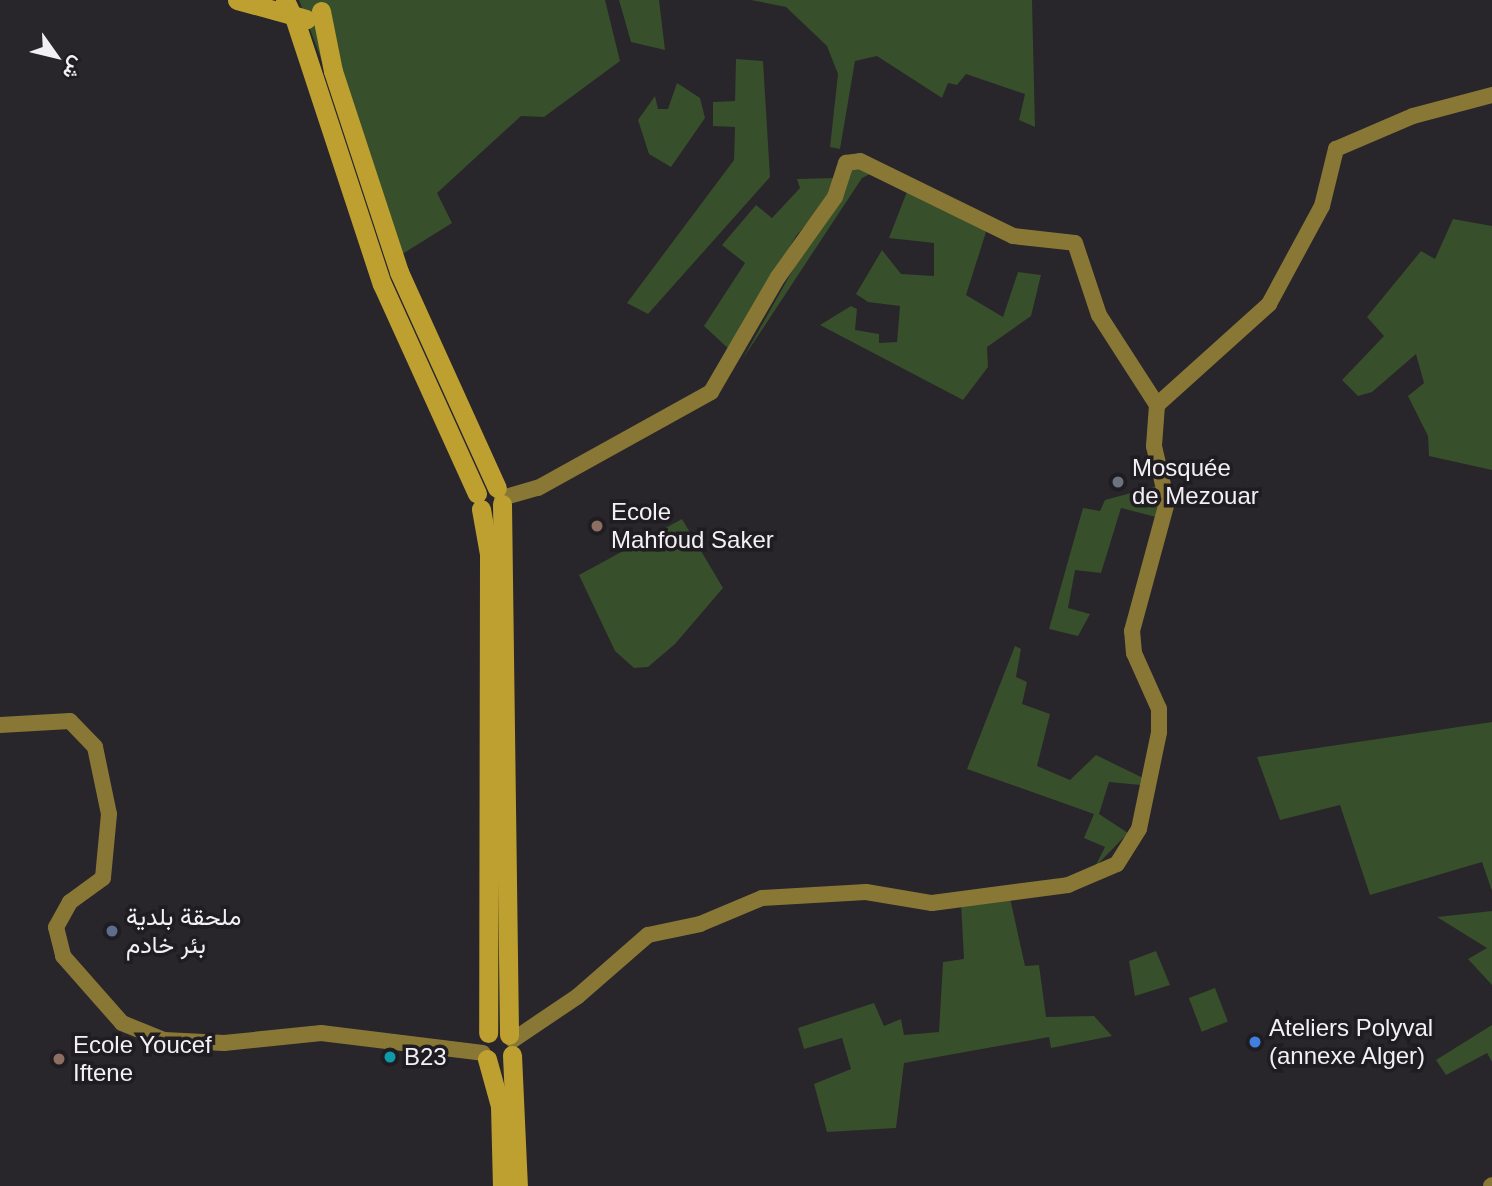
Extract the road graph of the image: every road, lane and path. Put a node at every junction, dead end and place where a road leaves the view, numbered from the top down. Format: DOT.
graph roads {
  1 [pos="237,0"];
  2 [pos="323,5"];
  3 [pos="290,11"];
  4 [pos="1492,95"];
  5 [pos="1157,405"];
  6 [pos="500,496"];
  7 [pos="479,501"];
  8 [pos="0,725"];
  9 [pos="488,1033"];
  10 [pos="511,1043"];
  11 [pos="485,1056"];
  12 [pos="502,1186"];
  13 [pos="518,1186"];
  1 -- 3 [label="highway"];
  2 -- 3 [label="highway"];
  2 -- 6 [label="highway"];
  3 -- 7 [label="highway"];
  4 -- 5 [label="street"];
  5 -- 6 [label="street"];
  5 -- 10 [label="street"];
  6 -- 7 [label="highway"];
  6 -- 10 [label="highway"];
  7 -- 9 [label="highway"];
  8 -- 11 [label="street"];
  9 -- 10 [label="highway"];
  9 -- 11 [label="highway"];
  10 -- 11 [label="highway"];
  10 -- 13 [label="highway"];
  11 -- 12 [label="highway"];
}
